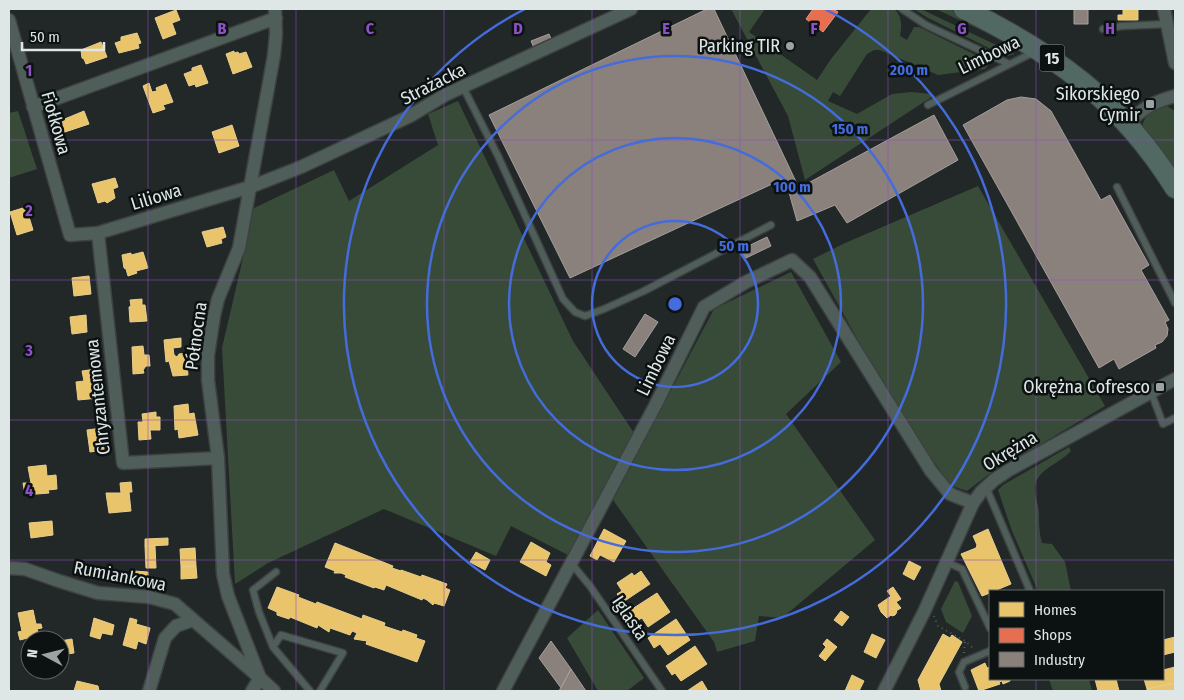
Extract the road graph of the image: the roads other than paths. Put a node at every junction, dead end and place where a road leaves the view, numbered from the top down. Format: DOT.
graph roads {
  1 [pos="631,9"];
  2 [pos="902,9"];
  3 [pos="964,9"];
  4 [pos="1164,9"];
  5 [pos="276,13"];
  6 [pos="9,20"];
  7 [pos="1168,24"];
  8 [pos="1103,29"];
  9 [pos="1039,50"];
  10 [pos="1175,63"];
  11 [pos="1009,64"];
  12 [pos="463,87"];
  13 [pos="1175,96"];
  14 [pos="928,105"];
  15 [pos="34,107"];
  16 [pos="1127,124"];
  17 [pos="250,187"];
  18 [pos="1117,187"];
  19 [pos="1175,188"];
  20 [pos="771,225"];
  21 [pos="98,233"];
  22 [pos="70,235"];
  23 [pos="1175,303"];
  24 [pos="1175,379"];
  25 [pos="1151,392"];
  26 [pos="1175,418"];
  27 [pos="218,458"];
  28 [pos="986,487"];
  29 [pos="973,503"];
  30 [pos="946,562"];
  31 [pos="571,563"];
  32 [pos="9,568"];
  33 [pos="276,572"];
  34 [pos="1030,590"];
  35 [pos="193,620"];
  36 [pos="989,626"];
  37 [pos="273,647"];
  38 [pos="989,652"];
  39 [pos="260,678"];
  40 [pos="965,687"];
  41 [pos="149,691"];
  42 [pos="252,691"];
  43 [pos="274,691"];
  44 [pos="310,691"];
  45 [pos="320,691"];
  46 [pos="502,691"];
  47 [pos="662,691"];
  48 [pos="884,691"];
  1 -- 12 [label="street, Strażacka"];
  2 -- 11 [label="lane"];
  3 -- 9 [label="main road, 15"];
  4 -- 7 [label="street"];
  5 -- 15 [label="street"];
  5 -- 17 [label="street, Północna"];
  6 -- 15 [label="street, Fiołkowa"];
  7 -- 8 [label="lane"];
  7 -- 10 [label="street"];
  9 -- 11 [label="lane, Limbowa"];
  9 -- 16 [label="main road, 15"];
  11 -- 14 [label="lane, Limbowa"];
  12 -- 17 [label="street, Strażacka"];
  12 -- 20 [label="lane"];
  13 -- 16 [label="street"];
  15 -- 22 [label="street, Fiołkowa"];
  16 -- 19 [label="main road, 15"];
  17 -- 21 [label="street, Liliowa"];
  17 -- 27 [label="street, Północna"];
  18 -- 23 [label="lane"];
  21 -- 22 [label="street, Liliowa"];
  21 -- 27 [label="street, Chryzantemowa"];
  24 -- 25 [label="street, Okrężna"];
  25 -- 26 [label="lane"];
  25 -- 28 [label="street, Okrężna"];
  27 -- 39 [label="street, Północna"];
  28 -- 29 [label="street, Okrężna"];
  28 -- 34 [label="lane"];
  29 -- 30 [label="street, Okrężna"];
  29 -- 31 [label="street, Limbowa"];
  30 -- 36 [label="lane"];
  30 -- 48 [label="street, Okrężna"];
  31 -- 46 [label="street, Limbowa"];
  31 -- 47 [label="lane, Iglasta"];
  32 -- 35 [label="street, Rumiankowa"];
  33 -- 37 [label="lane"];
  35 -- 39 [label="street, Rumiankowa"];
  35 -- 41 [label="street"];
  37 -- 44 [label="lane"];
  37 -- 45 [label="lane"];
  38 -- 40 [label="lane"];
  39 -- 42 [label="street"];
  39 -- 43 [label="street, Północna"];
  44 -- 45 [label="lane"];
}
